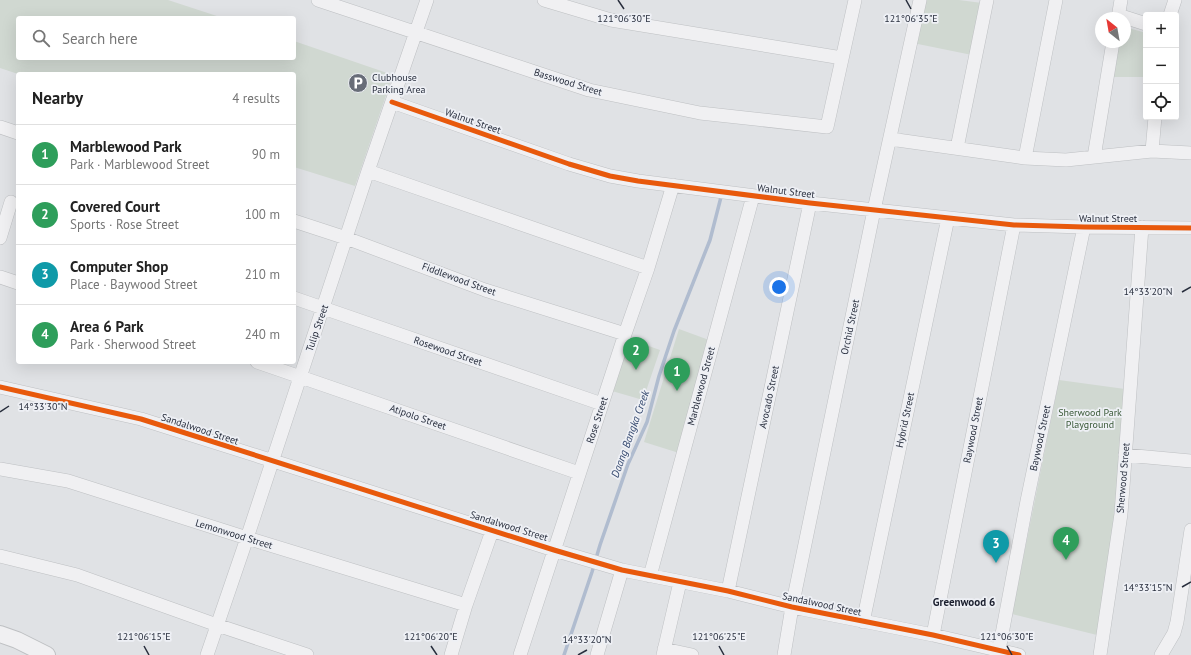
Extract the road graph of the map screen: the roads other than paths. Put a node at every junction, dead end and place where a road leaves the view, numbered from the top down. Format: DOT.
graph roads {
  1 [pos="318,0"];
  2 [pos="427,0"];
  3 [pos="544,0"];
  4 [pos="855,0"];
  5 [pos="920,0"];
  6 [pos="987,0"];
  7 [pos="1056,0"];
  8 [pos="1121,0"];
  9 [pos="1175,0"];
  10 [pos="1119,12"];
  11 [pos="1171,12"];
  12 [pos="1131,20"];
  13 [pos="1143,23"];
  14 [pos="415,33"];
  15 [pos="1113,48"];
  16 [pos="842,58"];
  17 [pos="392,102"];
  18 [pos="1155,120"];
  19 [pos="0,127"];
  20 [pos="16,132"];
  21 [pos="890,139"];
  22 [pos="957,148"];
  23 [pos="1152,151"];
  24 [pos="1191,153"];
  25 [pos="1094,157"];
  26 [pos="1025,158"];
  27 [pos="368,171"];
  28 [pos="673,185"];
  29 [pos="753,196"];
  30 [pos="10,201"];
  31 [pos="810,203"];
  32 [pos="874,210"];
  33 [pos="948,218"];
  34 [pos="296,222"];
  35 [pos="1014,225"];
  36 [pos="1084,227"];
  37 [pos="1142,227"];
  38 [pos="1191,228"];
  39 [pos="0,238"];
  40 [pos="346,238"];
  41 [pos="648,268"];
  42 [pos="0,277"];
  43 [pos="16,282"];
  44 [pos="296,299"];
  45 [pos="324,308"];
  46 [pos="625,334"];
  47 [pos="263,364"];
  48 [pos="300,376"];
  49 [pos="0,387"];
  50 [pos="602,404"];
  51 [pos="1125,455"];
  52 [pos="272,461"];
  53 [pos="1191,461"];
  54 [pos="0,469"];
  55 [pos="579,473"];
  56 [pos="1191,530"];
  57 [pos="492,531"];
  58 [pos="247,538"];
  59 [pos="554,550"];
  60 [pos="0,556"];
  61 [pos="622,570"];
  62 [pos="650,576"];
  63 [pos="680,582"];
  64 [pos="728,591"];
  65 [pos="466,604"];
  66 [pos="792,607"];
  67 [pos="863,622"];
  68 [pos="217,624"];
  69 [pos="0,634"];
  70 [pos="933,635"];
  71 [pos="999,650"];
  72 [pos="664,652"];
  73 [pos="47,655"];
  74 [pos="207,655"];
  75 [pos="307,655"];
  76 [pos="451,655"];
  77 [pos="520,655"];
  78 [pos="598,655"];
  79 [pos="692,655"];
  80 [pos="784,655"];
  81 [pos="1019,655"];
  82 [pos="1100,655"];
  83 [pos="1160,655"];
  1 -- 14 [label="street, Basswood Street"];
  2 -- 14 [label="street, Tulip Street"];
  3 -- 16 [label="street"];
  4 -- 16 [label="street"];
  5 -- 21 [label="street, Orchid Street"];
  6 -- 22 [label="street"];
  7 -- 26 [label="street"];
  8 -- 10 [label="street"];
  9 -- 11 [label="street"];
  12 -- 13 [label="street"];
  14 -- 16 [label="street, Basswood Street"];
  14 -- 17 [label="street, Tulip Street"];
  15 -- 25 [label="street"];
  17 -- 27 [label="street, Tulip Street"];
  17 -- 28 [label="street, Walnut Street"];
  18 -- 23 [label="street"];
  19 -- 20 [label="street"];
  21 -- 22 [label="street"];
  21 -- 32 [label="street, Orchid Street"];
  22 -- 26 [label="street"];
  23 -- 24 [label="street"];
  23 -- 25 [label="street"];
  25 -- 26 [label="street"];
  27 -- 40 [label="street, Tulip Street"];
  27 -- 41 [label="street"];
  28 -- 29 [label="street, Walnut Street"];
  28 -- 41 [label="street, Rose Street"];
  29 -- 31 [label="street, Walnut Street"];
  29 -- 62 [label="street, Marblewood Street"];
  30 -- 39 [label="street"];
  31 -- 32 [label="street, Walnut Street"];
  31 -- 64 [label="street, Avocado Street"];
  32 -- 33 [label="street, Walnut Street"];
  32 -- 66 [label="street, Orchid Street"];
  33 -- 35 [label="street, Walnut Street"];
  33 -- 67 [label="street, Hybrid Street"];
  34 -- 40 [label="street, Fiddlewood Street"];
  35 -- 36 [label="street, Walnut Street"];
  35 -- 70 [label="street, Raywood Street"];
  36 -- 37 [label="street, Walnut Street"];
  36 -- 71 [label="street, Baywood Street"];
  37 -- 38 [label="street, Walnut Street"];
  37 -- 51 [label="street, Sherwood Street"];
  40 -- 45 [label="street, Tulip Street"];
  40 -- 46 [label="street, Fiddlewood Street"];
  41 -- 46 [label="street, Rose Street"];
  42 -- 43 [label="street"];
  44 -- 45 [label="street, Rosewood Street"];
  45 -- 48 [label="street, Tulip Street"];
  45 -- 50 [label="street, Rosewood Street"];
  46 -- 50 [label="street, Rose Street"];
  47 -- 48 [label="street, Atipolo Street"];
  48 -- 52 [label="street, Tulip Street"];
  48 -- 55 [label="street, Atipolo Street"];
  49 -- 52 [label="street, Sandalwood Street"];
  50 -- 55 [label="street, Rose Street"];
  51 -- 53 [label="street"];
  51 -- 82 [label="street, Sherwood Street"];
  52 -- 57 [label="street, Sandalwood Street"];
  52 -- 58 [label="street, Tulip Street"];
  54 -- 58 [label="street, Lemonwood Street"];
  55 -- 59 [label="street, Rose Street"];
  56 -- 83 [label="street"];
  57 -- 59 [label="street, Sandalwood Street"];
  57 -- 65 [label="street"];
  58 -- 65 [label="street, Lemonwood Street"];
  58 -- 68 [label="street, Tulip Street"];
  59 -- 61 [label="street, Sandalwood Street"];
  59 -- 77 [label="street, Rose Street"];
  60 -- 68 [label="street"];
  61 -- 62 [label="street, Sandalwood Street"];
  61 -- 78 [label="street"];
  62 -- 63 [label="street, Sandalwood Street"];
  63 -- 64 [label="street, Sandalwood Street"];
  63 -- 72 [label="street"];
  64 -- 66 [label="street, Sandalwood Street"];
  65 -- 76 [label="street"];
  66 -- 67 [label="street, Sandalwood Street"];
  66 -- 80 [label="street, Orchid Street"];
  67 -- 70 [label="street, Sandalwood Street"];
  68 -- 74 [label="street, Tulip Street"];
  68 -- 75 [label="street"];
  69 -- 73 [label="street"];
  70 -- 71 [label="street, Sandalwood Street"];
  71 -- 81 [label="street, Sandalwood Street"];
  72 -- 79 [label="street"];
}
